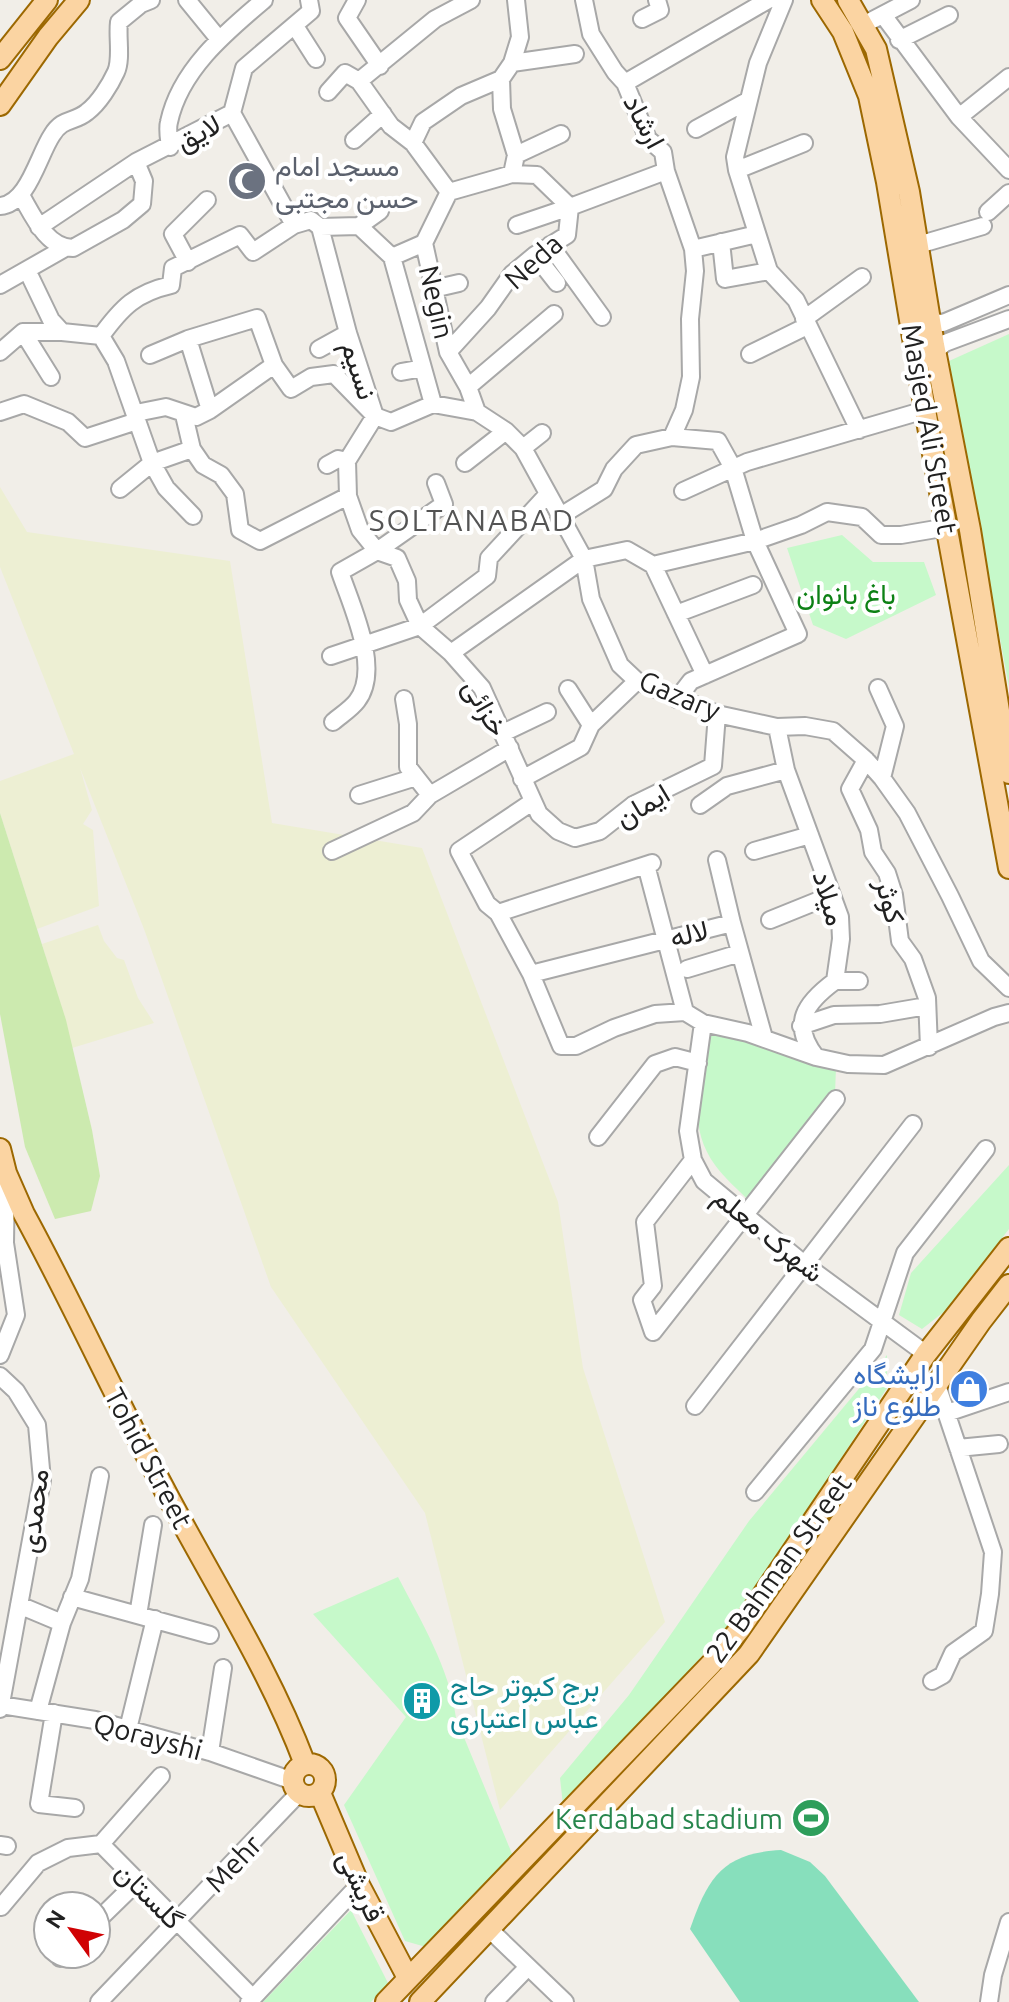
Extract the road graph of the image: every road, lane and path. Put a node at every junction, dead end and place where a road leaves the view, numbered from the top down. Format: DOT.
graph roads {
  1 [pos="47,0"];
  2 [pos="79,0"];
  3 [pos="151,0"];
  4 [pos="187,0"];
  5 [pos="264,0"];
  6 [pos="309,0"];
  7 [pos="357,0"];
  8 [pos="471,0"];
  9 [pos="516,0"];
  10 [pos="584,0"];
  11 [pos="657,0"];
  12 [pos="768,0"];
  13 [pos="784,0"];
  14 [pos="822,0"];
  15 [pos="848,0"];
  16 [pos="911,0"];
  17 [pos="883,15"];
  18 [pos="949,15"];
  19 [pos="642,19"];
  20 [pos="863,25"];
  21 [pos="295,26"];
  22 [pos="218,38"];
  23 [pos="899,40"];
  24 [pos="575,54"];
  25 [pos="0,59"];
  26 [pos="316,59"];
  27 [pos="512,63"];
  28 [pos="380,66"];
  29 [pos="1009,77"];
  30 [pos="501,79"];
  31 [pos="359,81"];
  32 [pos="625,83"];
  33 [pos="328,92"];
  34 [pos="749,100"];
  35 [pos="0,105"];
  36 [pos="232,113"];
  37 [pos="383,114"];
  38 [pos="959,117"];
  39 [pos="696,129"];
  40 [pos="561,134"];
  41 [pos="354,140"];
  42 [pos="413,143"];
  43 [pos="804,143"];
  44 [pos="170,147"];
  45 [pos="516,155"];
  46 [pos="136,162"];
  47 [pos="737,170"];
  48 [pos="1009,170"];
  49 [pos="666,171"];
  50 [pos="512,174"];
  51 [pos="449,192"];
  52 [pos="1009,193"];
  53 [pos="22,197"];
  54 [pos="207,200"];
  55 [pos="0,206"];
  56 [pos="570,207"];
  57 [pos="380,211"];
  58 [pos="308,224"];
  59 [pos="517,225"];
  60 [pos="359,226"];
  61 [pos="39,227"];
  62 [pos="757,234"];
  63 [pos="721,242"];
  64 [pos="424,243"];
  65 [pos="550,245"];
  66 [pos="918,245"];
  67 [pos="65,248"];
  68 [pos="693,249"];
  69 [pos="535,255"];
  70 [pos="392,257"];
  71 [pos="188,262"];
  72 [pos="27,270"];
  73 [pos="769,271"];
  74 [pos="862,277"];
  75 [pos="459,283"];
  76 [pos="557,283"];
  77 [pos="0,285"];
  78 [pos="433,289"];
  79 [pos="1009,295"];
  80 [pos="554,314"];
  81 [pos="602,317"];
  82 [pos="1009,319"];
  83 [pos="930,322"];
  84 [pos="806,323"];
  85 [pos="23,332"];
  86 [pos="62,332"];
  87 [pos="348,333"];
  88 [pos="101,336"];
  89 [pos="188,339"];
  90 [pos="319,349"];
  91 [pos="935,351"];
  92 [pos="0,352"];
  93 [pos="448,352"];
  94 [pos="750,354"];
  95 [pos="150,355"];
  96 [pos="274,365"];
  97 [pos="423,368"];
  98 [pos="401,372"];
  99 [pos="51,377"];
  100 [pos="468,387"];
  101 [pos="433,404"];
  102 [pos="210,410"];
  103 [pos="925,410"];
  104 [pos="0,412"];
  105 [pos="477,412"];
  106 [pos="184,415"];
  107 [pos="375,416"];
  108 [pos="137,417"];
  109 [pos="859,430"];
  110 [pos="506,431"];
  111 [pos="542,433"];
  112 [pos="672,437"];
  113 [pos="523,448"];
  114 [pos="192,449"];
  115 [pos="347,461"];
  116 [pos="152,463"];
  117 [pos="465,463"];
  118 [pos="327,465"];
  119 [pos="733,468"];
  120 [pos="436,483"];
  121 [pos="120,489"];
  122 [pos="683,491"];
  123 [pos="548,494"];
  124 [pos="348,496"];
  125 [pos="193,516"];
  126 [pos="559,517"];
  127 [pos="948,527"];
  128 [pos="755,541"];
  129 [pos="377,551"];
  130 [pos="584,559"];
  131 [pos="653,565"];
  132 [pos="753,585"];
  133 [pos="676,614"];
  134 [pos="420,626"];
  135 [pos="364,645"];
  136 [pos="451,653"];
  137 [pos="331,656"];
  138 [pos="705,675"];
  139 [pos="637,681"];
  140 [pos="878,688"];
  141 [pos="568,689"];
  142 [pos="404,699"];
  143 [pos="677,699"];
  144 [pos="547,712"];
  145 [pos="717,714"];
  146 [pos="333,722"];
  147 [pos="591,725"];
  148 [pos="777,727"];
  149 [pos="992,732"];
  150 [pos="506,741"];
  151 [pos="866,760"];
  152 [pos="786,770"];
  153 [pos="1009,773"];
  154 [pos="416,777"];
  155 [pos="882,778"];
  156 [pos="522,779"];
  157 [pos="359,795"];
  158 [pos="430,795"];
  159 [pos="532,802"];
  160 [pos="700,805"];
  161 [pos="810,835"];
  162 [pos="332,851"];
  163 [pos="754,851"];
  164 [pos="717,860"];
  165 [pos="1009,868"];
  166 [pos="832,895"];
  167 [pos="498,913"];
  168 [pos="770,920"];
  169 [pos="732,923"];
  170 [pos="666,938"];
  171 [pos="740,953"];
  172 [pos="687,969"];
  173 [pos="531,974"];
  174 [pos="835,981"];
  175 [pos="859,981"];
  176 [pos="1009,988"];
  177 [pos="927,1006"];
  178 [pos="685,1012"];
  179 [pos="1009,1013"];
  180 [pos="703,1023"];
  181 [pos="801,1026"];
  182 [pos="764,1038"];
  183 [pos="929,1047"];
  184 [pos="816,1057"];
  185 [pos="698,1063"];
  186 [pos="836,1099"];
  187 [pos="913,1124"];
  188 [pos="598,1137"];
  189 [pos="0,1149"];
  190 [pos="986,1149"];
  191 [pos="693,1160"];
  192 [pos="6,1173"];
  193 [pos="746,1214"];
  194 [pos="5,1243"];
  195 [pos="40,1244"];
  196 [pos="1009,1248"];
  197 [pos="804,1264"];
  198 [pos="1009,1285"];
  199 [pos="883,1322"];
  200 [pos="926,1354"];
  201 [pos="0,1355"];
  202 [pos="0,1376"];
  203 [pos="937,1385"];
  204 [pos="1009,1392"];
  205 [pos="695,1406"];
  206 [pos="947,1413"];
  207 [pos="999,1444"];
  208 [pos="958,1448"];
  209 [pos="100,1476"];
  210 [pos="755,1492"];
  211 [pos="153,1525"];
  212 [pos="1001,1551"];
  213 [pos="72,1597"];
  214 [pos="19,1605"];
  215 [pos="138,1615"];
  216 [pos="155,1619"];
  217 [pos="62,1623"];
  218 [pos="740,1629"];
  219 [pos="8,1635"];
  220 [pos="210,1635"];
  221 [pos="756,1644"];
  222 [pos="223,1668"];
  223 [pos="932,1681"];
  224 [pos="1,1706"];
  225 [pos="46,1712"];
  226 [pos="128,1729"];
  227 [pos="210,1752"];
  228 [pos="161,1776"];
  229 [pos="304,1783"];
  230 [pos="75,1808"];
  231 [pos="101,1844"];
  232 [pos="137,1882"];
  233 [pos="359,1885"];
  234 [pos="112,1906"];
  235 [pos="1,1907"];
  236 [pos="177,1922"];
  237 [pos="1009,1922"];
  238 [pos="489,1929"];
  239 [pos="528,1967"];
  240 [pos="408,1978"];
  241 [pos="251,2000"];
  242 [pos="99,2002"];
  243 [pos="386,2002"];
  244 [pos="420,2002"];
  245 [pos="494,2002"];
  246 [pos="565,2002"];
  247 [pos="989,2002"];
  1 -- 25 [label="main road"];
  2 -- 35 [label="main road"];
  3 -- 53 [label="street"];
  4 -- 22 [label="street"];
  5 -- 22 [label="street"];
  6 -- 21 [label="street, لایق"];
  7 -- 28 [label="street"];
  8 -- 28 [label="street"];
  9 -- 27 [label="street"];
  10 -- 32 [label="street, ارشاد"];
  11 -- 19 [label="street"];
  12 -- 32 [label="street"];
  13 -- 34 [label="street"];
  14 -- 103 [label="main road, Masjed Ali Street"];
  15 -- 20 [label="main road, Masjed Ali Street"];
  16 -- 17 [label="street"];
  17 -- 20 [label="street"];
  17 -- 23 [label="street"];
  18 -- 23 [label="street"];
  20 -- 66 [label="main road, Masjed Ali Street"];
  21 -- 26 [label="street"];
  21 -- 36 [label="street, لایق"];
  22 -- 44 [label="street"];
  23 -- 38 [label="street"];
  24 -- 27 [label="street"];
  27 -- 30 [label="street"];
  28 -- 31 [label="street"];
  29 -- 38 [label="street"];
  30 -- 42 [label="street"];
  30 -- 45 [label="street"];
  31 -- 33 [label="street"];
  31 -- 37 [label="street"];
  32 -- 49 [label="street, ارشاد"];
  34 -- 39 [label="street"];
  34 -- 47 [label="street"];
  36 -- 44 [label="street, لایق"];
  36 -- 58 [label="street, نسیم"];
  37 -- 41 [label="street"];
  37 -- 42 [label="street"];
  38 -- 48 [label="street"];
  40 -- 45 [label="street"];
  42 -- 51 [label="street"];
  43 -- 47 [label="street"];
  44 -- 46 [label="street, لایق"];
  45 -- 50 [label="street"];
  46 -- 61 [label="street, لایق"];
  46 -- 67 [label="street"];
  47 -- 62 [label="street"];
  49 -- 56 [label="street, Neda"];
  49 -- 68 [label="street, ارشاد"];
  50 -- 51 [label="street"];
  50 -- 56 [label="street"];
  51 -- 64 [label="street, Negin"];
  52 -- 66 [label="street"];
  53 -- 55 [label="street"];
  53 -- 61 [label="street"];
  54 -- 71 [label="street"];
  56 -- 59 [label="street"];
  56 -- 65 [label="street, Neda"];
  57 -- 60 [label="street"];
  58 -- 60 [label="street"];
  58 -- 71 [label="street"];
  58 -- 87 [label="street, نسیم"];
  60 -- 70 [label="street"];
  61 -- 67 [label="street"];
  62 -- 63 [label="street"];
  62 -- 73 [label="street"];
  63 -- 68 [label="street"];
  63 -- 73 [label="street"];
  64 -- 70 [label="street"];
  64 -- 78 [label="street, Negin"];
  65 -- 69 [label="street, Neda"];
  65 -- 81 [label="street"];
  66 -- 83 [label="main road, Masjed Ali Street"];
  67 -- 72 [label="street"];
  68 -- 112 [label="street, ارشاد"];
  69 -- 76 [label="street"];
  69 -- 93 [label="street, Neda"];
  70 -- 97 [label="street"];
  71 -- 88 [label="street"];
  72 -- 77 [label="street"];
  72 -- 86 [label="street"];
  73 -- 84 [label="street"];
  74 -- 84 [label="street"];
  75 -- 78 [label="street"];
  78 -- 93 [label="street, Negin"];
  79 -- 83 [label="street"];
  80 -- 100 [label="street"];
  82 -- 91 [label="street"];
  83 -- 91 [label="main road, Masjed Ali Street"];
  84 -- 94 [label="street"];
  84 -- 109 [label="street"];
  85 -- 86 [label="street"];
  85 -- 92 [label="street"];
  85 -- 99 [label="street"];
  86 -- 88 [label="street"];
  87 -- 90 [label="street"];
  87 -- 107 [label="street, نسیم"];
  88 -- 108 [label="street"];
  89 -- 95 [label="street"];
  89 -- 96 [label="street"];
  89 -- 102 [label="street"];
  91 -- 149 [label="main road, Masjed Ali Street"];
  93 -- 100 [label="street, Negin"];
  96 -- 102 [label="street"];
  96 -- 107 [label="street"];
  97 -- 98 [label="street"];
  97 -- 101 [label="street"];
  100 -- 105 [label="street, Negin"];
  101 -- 105 [label="street, Gazary"];
  101 -- 107 [label="street"];
  102 -- 106 [label="street"];
  103 -- 109 [label="street"];
  103 -- 127 [label="main road, Masjed Ali Street"];
  104 -- 108 [label="street"];
  105 -- 110 [label="street, Gazary"];
  106 -- 108 [label="street"];
  106 -- 114 [label="street"];
  107 -- 115 [label="street, نسیم"];
  108 -- 116 [label="street"];
  109 -- 119 [label="street"];
  110 -- 113 [label="street, Gazary"];
  110 -- 117 [label="street"];
  111 -- 113 [label="street"];
  112 -- 119 [label="street"];
  112 -- 126 [label="street"];
  113 -- 123 [label="street, Gazary"];
  114 -- 116 [label="street"];
  114 -- 124 [label="street"];
  115 -- 118 [label="street"];
  115 -- 124 [label="street"];
  116 -- 121 [label="street"];
  116 -- 125 [label="street"];
  119 -- 122 [label="street"];
  119 -- 128 [label="street"];
  120 -- 129 [label="street"];
  123 -- 126 [label="street, Gazary"];
  123 -- 134 [label="street"];
  124 -- 129 [label="street"];
  126 -- 130 [label="street, Gazary"];
  127 -- 128 [label="street"];
  127 -- 149 [label="main road, Masjed Ali Street"];
  128 -- 131 [label="street"];
  128 -- 138 [label="street"];
  129 -- 134 [label="street"];
  129 -- 135 [label="street"];
  130 -- 131 [label="street"];
  130 -- 136 [label="street"];
  130 -- 139 [label="street, Gazary"];
  131 -- 133 [label="street"];
  132 -- 133 [label="street"];
  133 -- 138 [label="street"];
  134 -- 135 [label="street"];
  134 -- 136 [label="street, خزائی"];
  135 -- 137 [label="street"];
  135 -- 146 [label="street"];
  136 -- 150 [label="street, خزائی"];
  138 -- 143 [label="street"];
  139 -- 143 [label="street, Gazary"];
  139 -- 147 [label="street"];
  140 -- 155 [label="street"];
  141 -- 147 [label="street"];
  142 -- 154 [label="street"];
  143 -- 145 [label="street, Gazary"];
  144 -- 150 [label="street"];
  145 -- 148 [label="street, Gazary"];
  145 -- 159 [label="street, ایمان"];
  147 -- 156 [label="street"];
  148 -- 151 [label="street, Gazary"];
  148 -- 152 [label="street, میلاد"];
  149 -- 153 [label="main road, Masjed Ali Street"];
  149 -- 165 [label="main road, Masjed Ali Street"];
  150 -- 156 [label="street, خزائی"];
  150 -- 158 [label="street"];
  151 -- 155 [label="street, Gazary"];
  151 -- 177 [label="street, کوثر"];
  152 -- 160 [label="street"];
  152 -- 161 [label="street, میلاد"];
  154 -- 157 [label="street"];
  154 -- 158 [label="street"];
  155 -- 176 [label="street, Gazary"];
  156 -- 159 [label="street, خزائی"];
  158 -- 162 [label="street"];
  159 -- 167 [label="street"];
  161 -- 163 [label="street"];
  161 -- 166 [label="street, میلاد"];
  164 -- 169 [label="street"];
  166 -- 168 [label="street"];
  166 -- 174 [label="street, میلاد"];
  167 -- 170 [label="street"];
  167 -- 173 [label="street"];
  169 -- 170 [label="street, لاله"];
  169 -- 171 [label="street, لاله"];
  170 -- 173 [label="street, لاله"];
  170 -- 178 [label="street"];
  171 -- 172 [label="street"];
  171 -- 182 [label="street, لاله"];
  173 -- 178 [label="street"];
  174 -- 175 [label="street"];
  174 -- 181 [label="street"];
  177 -- 181 [label="street"];
  177 -- 183 [label="street, کوثر"];
  178 -- 180 [label="street"];
  179 -- 183 [label="street"];
  180 -- 182 [label="street"];
  180 -- 185 [label="street, شهرک معلم"];
  181 -- 184 [label="street"];
  182 -- 184 [label="street"];
  183 -- 184 [label="street"];
  185 -- 188 [label="street"];
  185 -- 191 [label="street, شهرک معلم"];
  186 -- 193 [label="street"];
  187 -- 197 [label="street"];
  189 -- 192 [label="main road, Tohid Street"];
  190 -- 199 [label="street"];
  191 -- 193 [label="street, شهرک معلم"];
  191 -- 193 [label="street"];
  192 -- 194 [label="street"];
  192 -- 195 [label="main road, Tohid Street"];
  193 -- 197 [label="street, شهرک معلم"];
  194 -- 195 [label="street"];
  194 -- 201 [label="street"];
  195 -- 229 [label="main road, Tohid Street"];
  196 -- 200 [label="main road, 22 Bahman Street"];
  197 -- 199 [label="street, شهرک معلم"];
  197 -- 205 [label="street"];
  198 -- 203 [label="main road, 22 Bahman Street"];
  199 -- 200 [label="street, شهرک معلم"];
  199 -- 210 [label="street"];
  200 -- 218 [label="main road, 22 Bahman Street"];
  202 -- 214 [label="street, محمدی"];
  203 -- 206 [label="street"];
  203 -- 221 [label="main road, 22 Bahman Street"];
  204 -- 206 [label="street"];
  206 -- 208 [label="street"];
  207 -- 208 [label="street"];
  208 -- 212 [label="street"];
  209 -- 213 [label="street"];
  211 -- 215 [label="street"];
  212 -- 223 [label="street"];
  213 -- 215 [label="street"];
  213 -- 217 [label="street"];
  214 -- 217 [label="street"];
  214 -- 219 [label="street, محمدی"];
  215 -- 216 [label="street"];
  216 -- 220 [label="street"];
  216 -- 226 [label="street"];
  217 -- 225 [label="street"];
  218 -- 221 [label="main road"];
  218 -- 240 [label="main road, 22 Bahman Street"];
  219 -- 224 [label="street, محمدی"];
  221 -- 238 [label="main road, 22 Bahman Street"];
  222 -- 227 [label="street"];
  224 -- 225 [label="street, Qorayshi"];
  225 -- 226 [label="street, Qorayshi"];
  225 -- 230 [label="street"];
  226 -- 227 [label="street, Qorayshi"];
  227 -- 229 [label="street, Qorayshi"];
  228 -- 231 [label="street"];
  229 -- 233 [label="main road, قریشی"];
  229 -- 236 [label="street, Mehr"];
  231 -- 232 [label="street, گلستان"];
  231 -- 235 [label="street, گلستان"];
  232 -- 234 [label="street"];
  232 -- 236 [label="street, گلستان"];
  233 -- 240 [label="main road, قریشی"];
  233 -- 241 [label="street"];
  236 -- 241 [label="street, گلستان"];
  236 -- 242 [label="street, Mehr"];
  237 -- 247 [label="street"];
  238 -- 239 [label="street"];
  238 -- 244 [label="main road, 22 Bahman Street"];
  239 -- 245 [label="street"];
  239 -- 246 [label="street"];
  240 -- 243 [label="main road, 22 Bahman Street"];
}
